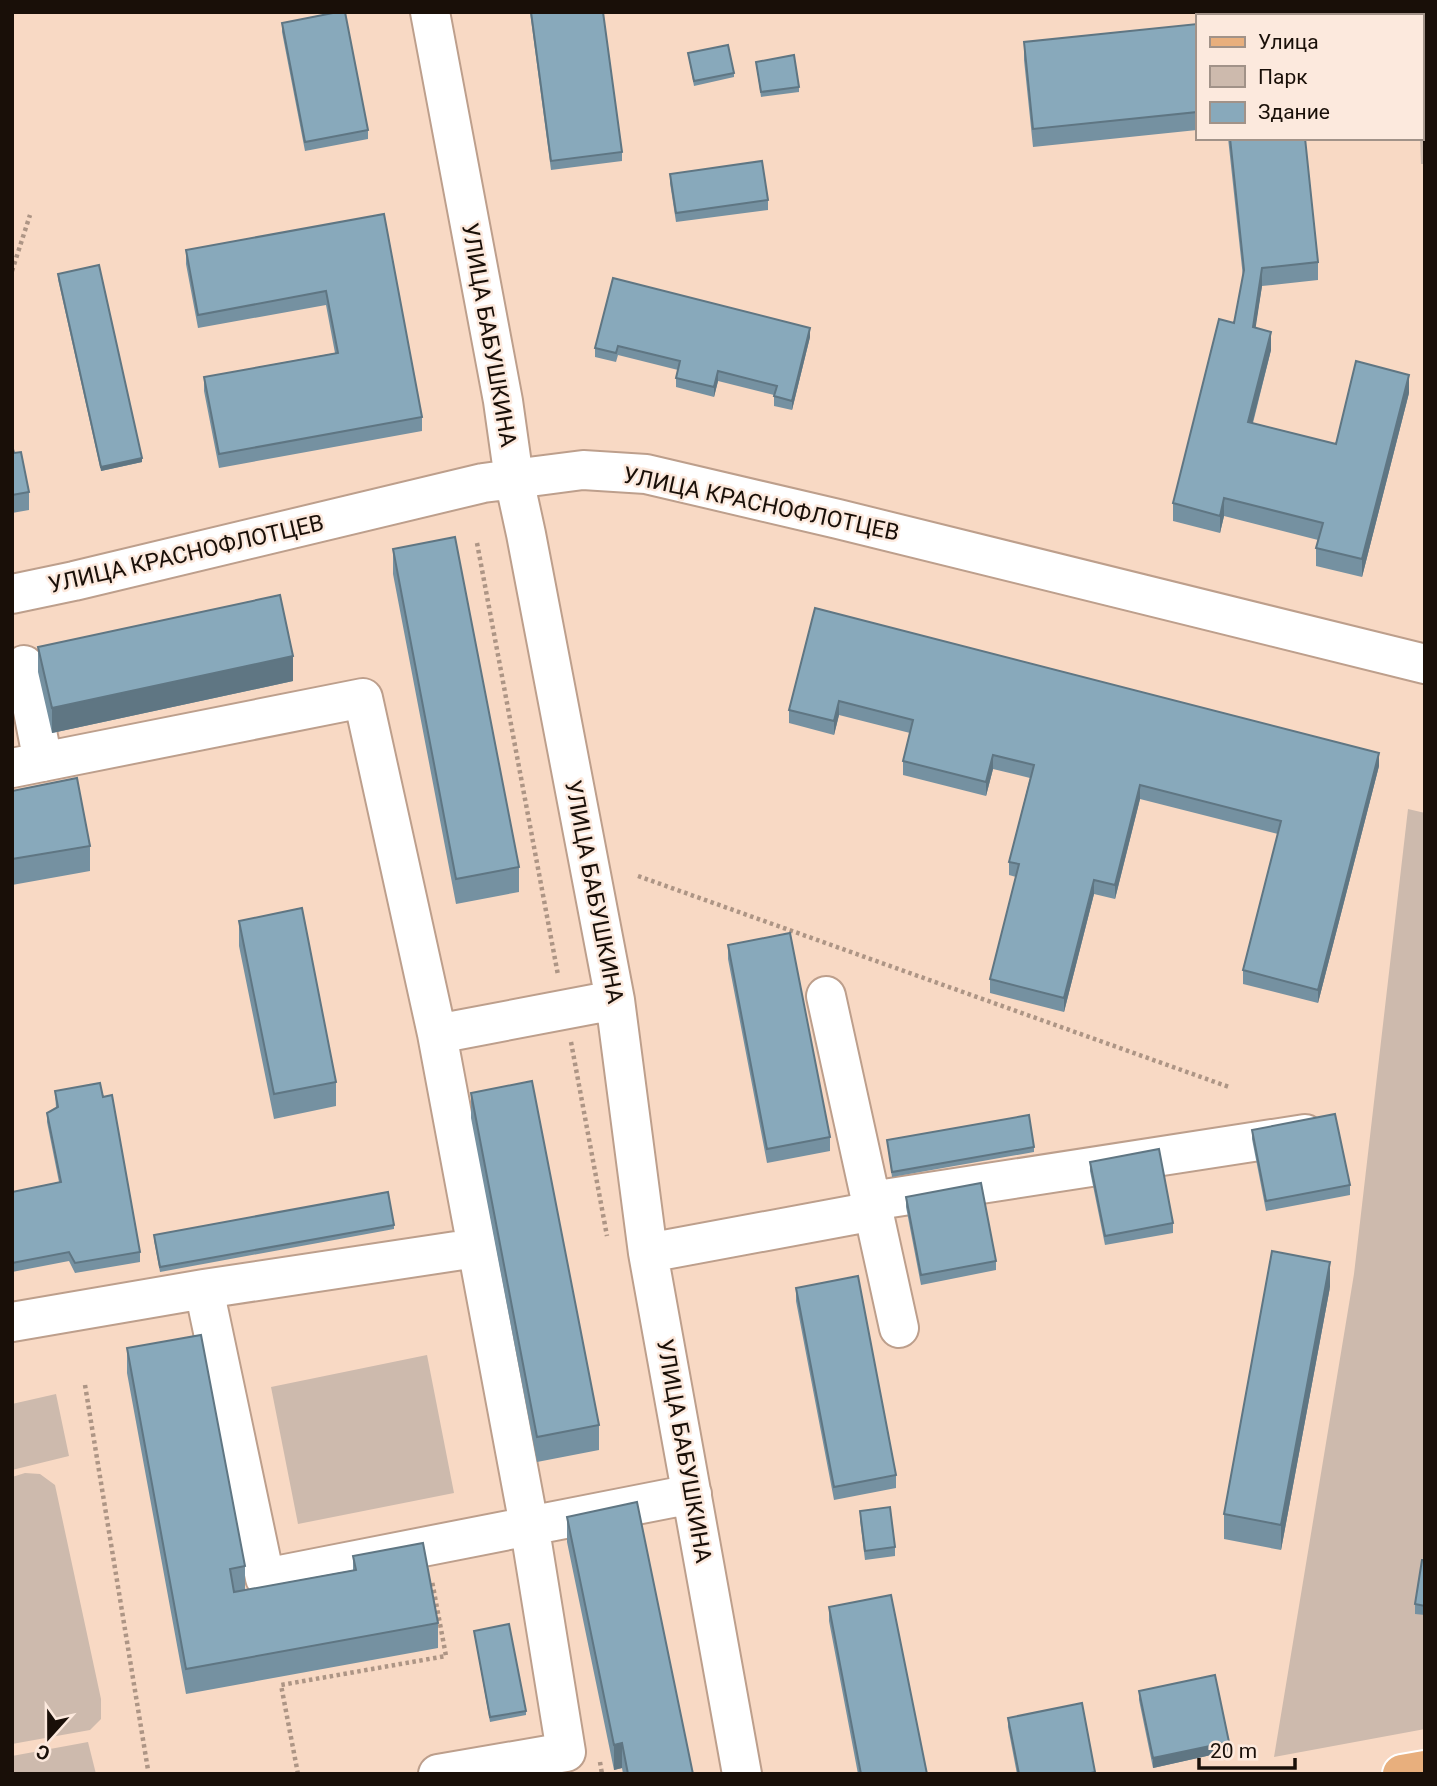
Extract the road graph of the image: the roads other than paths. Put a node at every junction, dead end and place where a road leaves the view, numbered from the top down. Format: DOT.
graph roads {
  1 [pos="430,12"];
  2 [pos="514,479"];
  3 [pos="12,594"];
  4 [pos="1425,664"];
  5 [pos="24,665"];
  6 [pos="28,765"];
  7 [pos="826,996"];
  8 [pos="615,1000"];
  9 [pos="438,1034"];
  10 [pos="1337,1129"];
  11 [pos="872,1206"];
  12 [pos="476,1248"];
  13 [pos="648,1253"];
  14 [pos="204,1289"];
  15 [pos="12,1322"];
  16 [pos="899,1328"];
  17 [pos="692,1494"];
  18 [pos="529,1525"];
  19 [pos="1425,1770"];
  20 [pos="438,1774"];
  21 [pos="742,1774"];
  22 [pos="1402,1774"];
  1 -- 2 [label="street, УЛИЦА БАБУШКИНА"];
  2 -- 3 [label="street, УЛИЦА КРАСНОФЛОТЦЕВ"];
  2 -- 4 [label="street, УЛИЦА КРАСНОФЛОТЦЕВ"];
  2 -- 8 [label="street, УЛИЦА БАБУШКИНА"];
  5 -- 6 [label="street"];
  6 -- 9 [label="street"];
  7 -- 11 [label="street"];
  8 -- 9 [label="street"];
  8 -- 13 [label="street, УЛИЦА БАБУШКИНА"];
  9 -- 12 [label="street"];
  10 -- 11 [label="street"];
  11 -- 13 [label="street"];
  11 -- 16 [label="street"];
  12 -- 14 [label="street"];
  12 -- 18 [label="street"];
  13 -- 17 [label="street, УЛИЦА БАБУШКИНА"];
  14 -- 15 [label="street"];
  14 -- 18 [label="street"];
  17 -- 18 [label="street"];
  17 -- 21 [label="street, УЛИЦА БАБУШКИНА"];
  18 -- 20 [label="street"];
  19 -- 22 [label="main road"];
}
